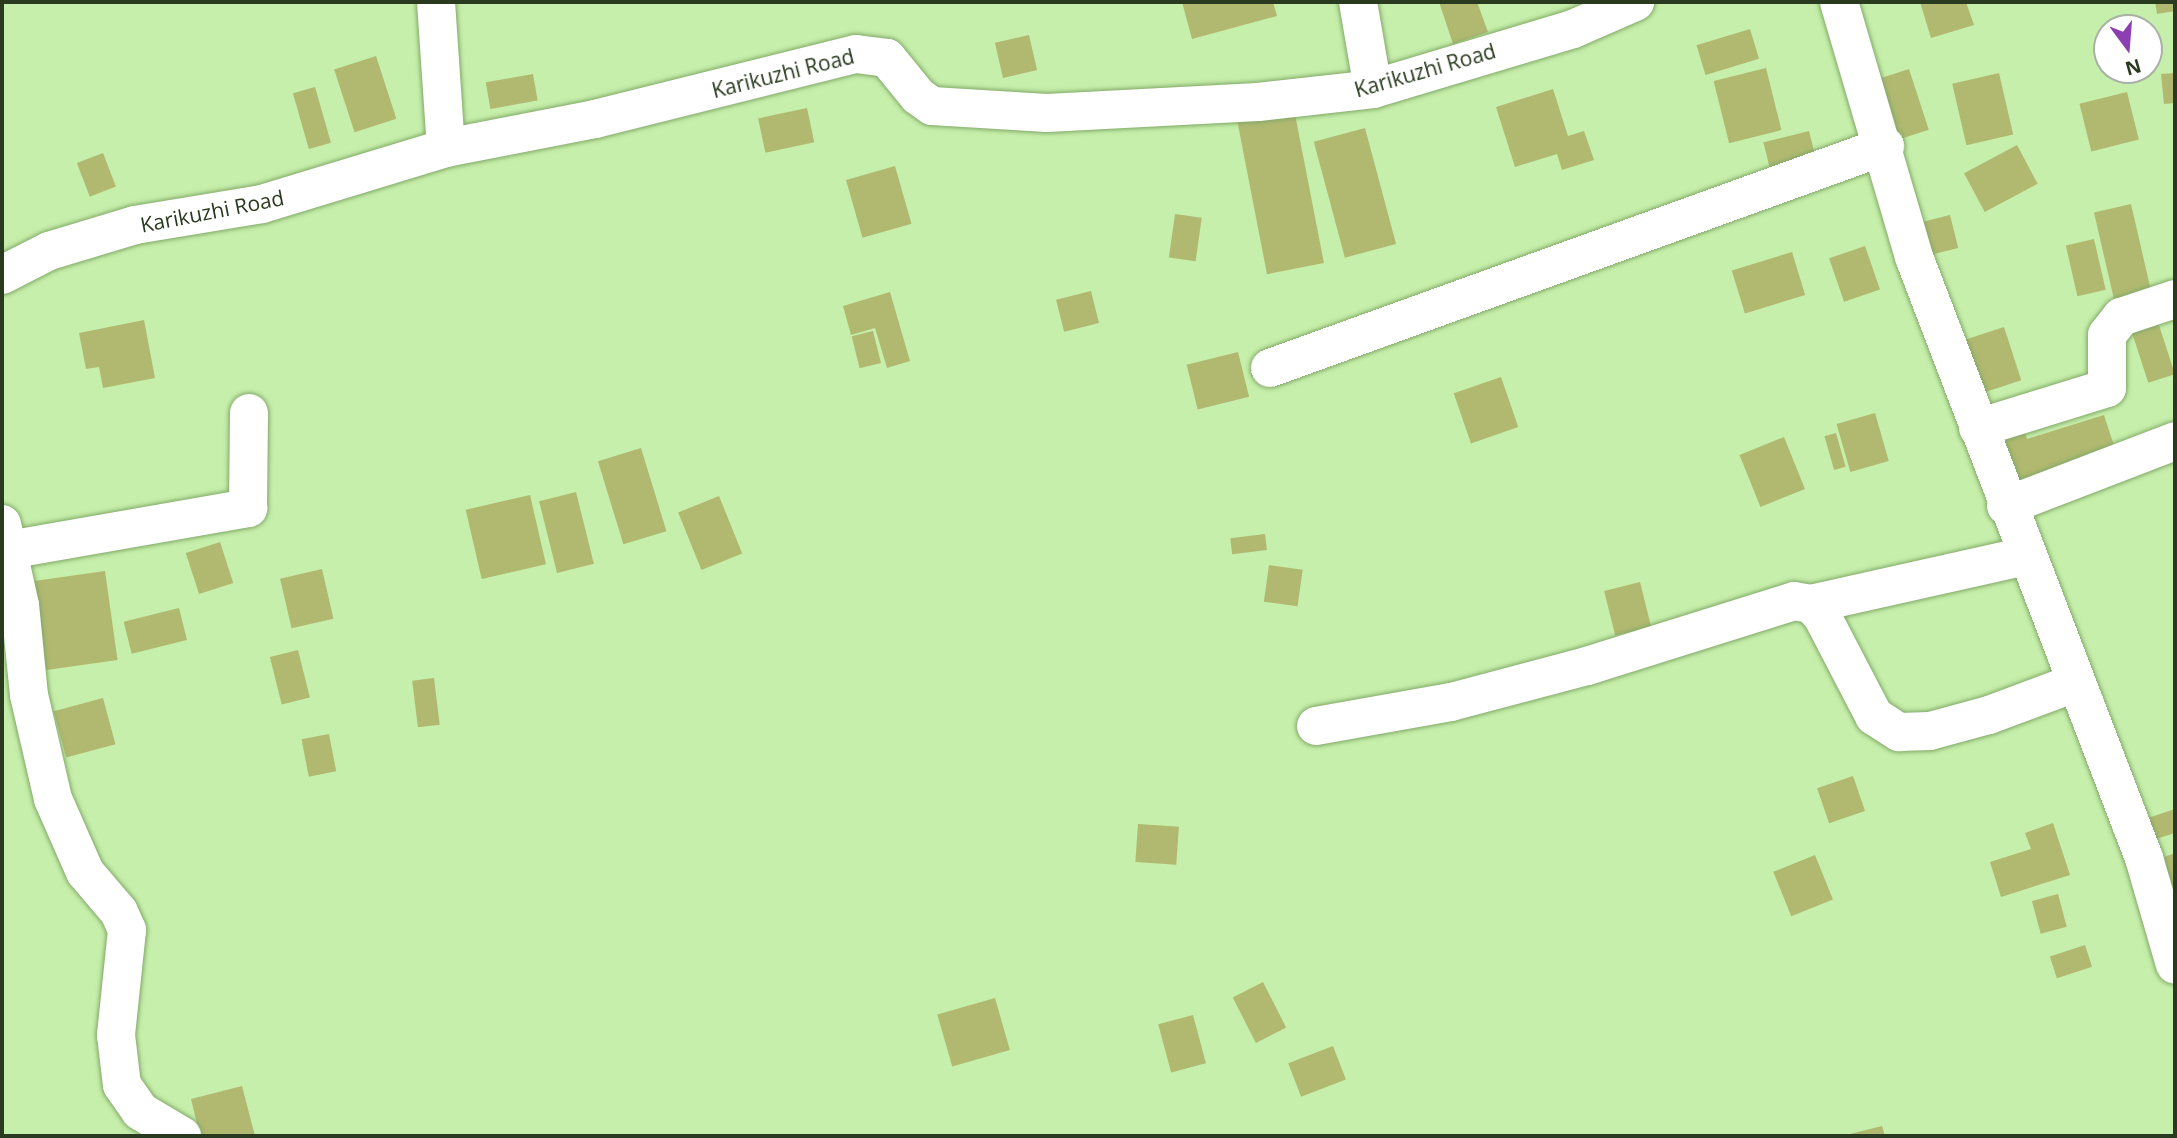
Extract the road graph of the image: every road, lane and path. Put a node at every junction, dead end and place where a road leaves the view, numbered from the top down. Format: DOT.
graph roads {
  1 [pos="436,2"];
  2 [pos="1358,2"];
  3 [pos="1634,2"];
  4 [pos="1839,2"];
  5 [pos="1373,89"];
  6 [pos="1885,146"];
  7 [pos="446,148"];
  8 [pos="2,275"];
  9 [pos="2175,299"];
  10 [pos="1270,368"];
  11 [pos="249,413"];
  12 [pos="1978,428"];
  13 [pos="2175,441"];
  14 [pos="2006,506"];
  15 [pos="5,537"];
  16 [pos="2026,555"];
  17 [pos="1811,604"];
  18 [pos="2075,683"];
  19 [pos="1316,726"];
  20 [pos="2175,965"];
  21 [pos="183,1136"];
  1 -- 7 [label="street"];
  2 -- 5 [label="street"];
  3 -- 5 [label="street, Karikuzhi Road"];
  4 -- 6 [label="street"];
  5 -- 7 [label="street, Karikuzhi Road"];
  6 -- 10 [label="street"];
  6 -- 12 [label="street"];
  7 -- 8 [label="street, Karikuzhi Road"];
  9 -- 12 [label="street"];
  11 -- 15 [label="street"];
  12 -- 14 [label="street"];
  13 -- 14 [label="street"];
  14 -- 16 [label="street"];
  15 -- 21 [label="street"];
  16 -- 17 [label="street"];
  16 -- 18 [label="street"];
  17 -- 18 [label="street"];
  17 -- 19 [label="street"];
  18 -- 20 [label="street"];
}
